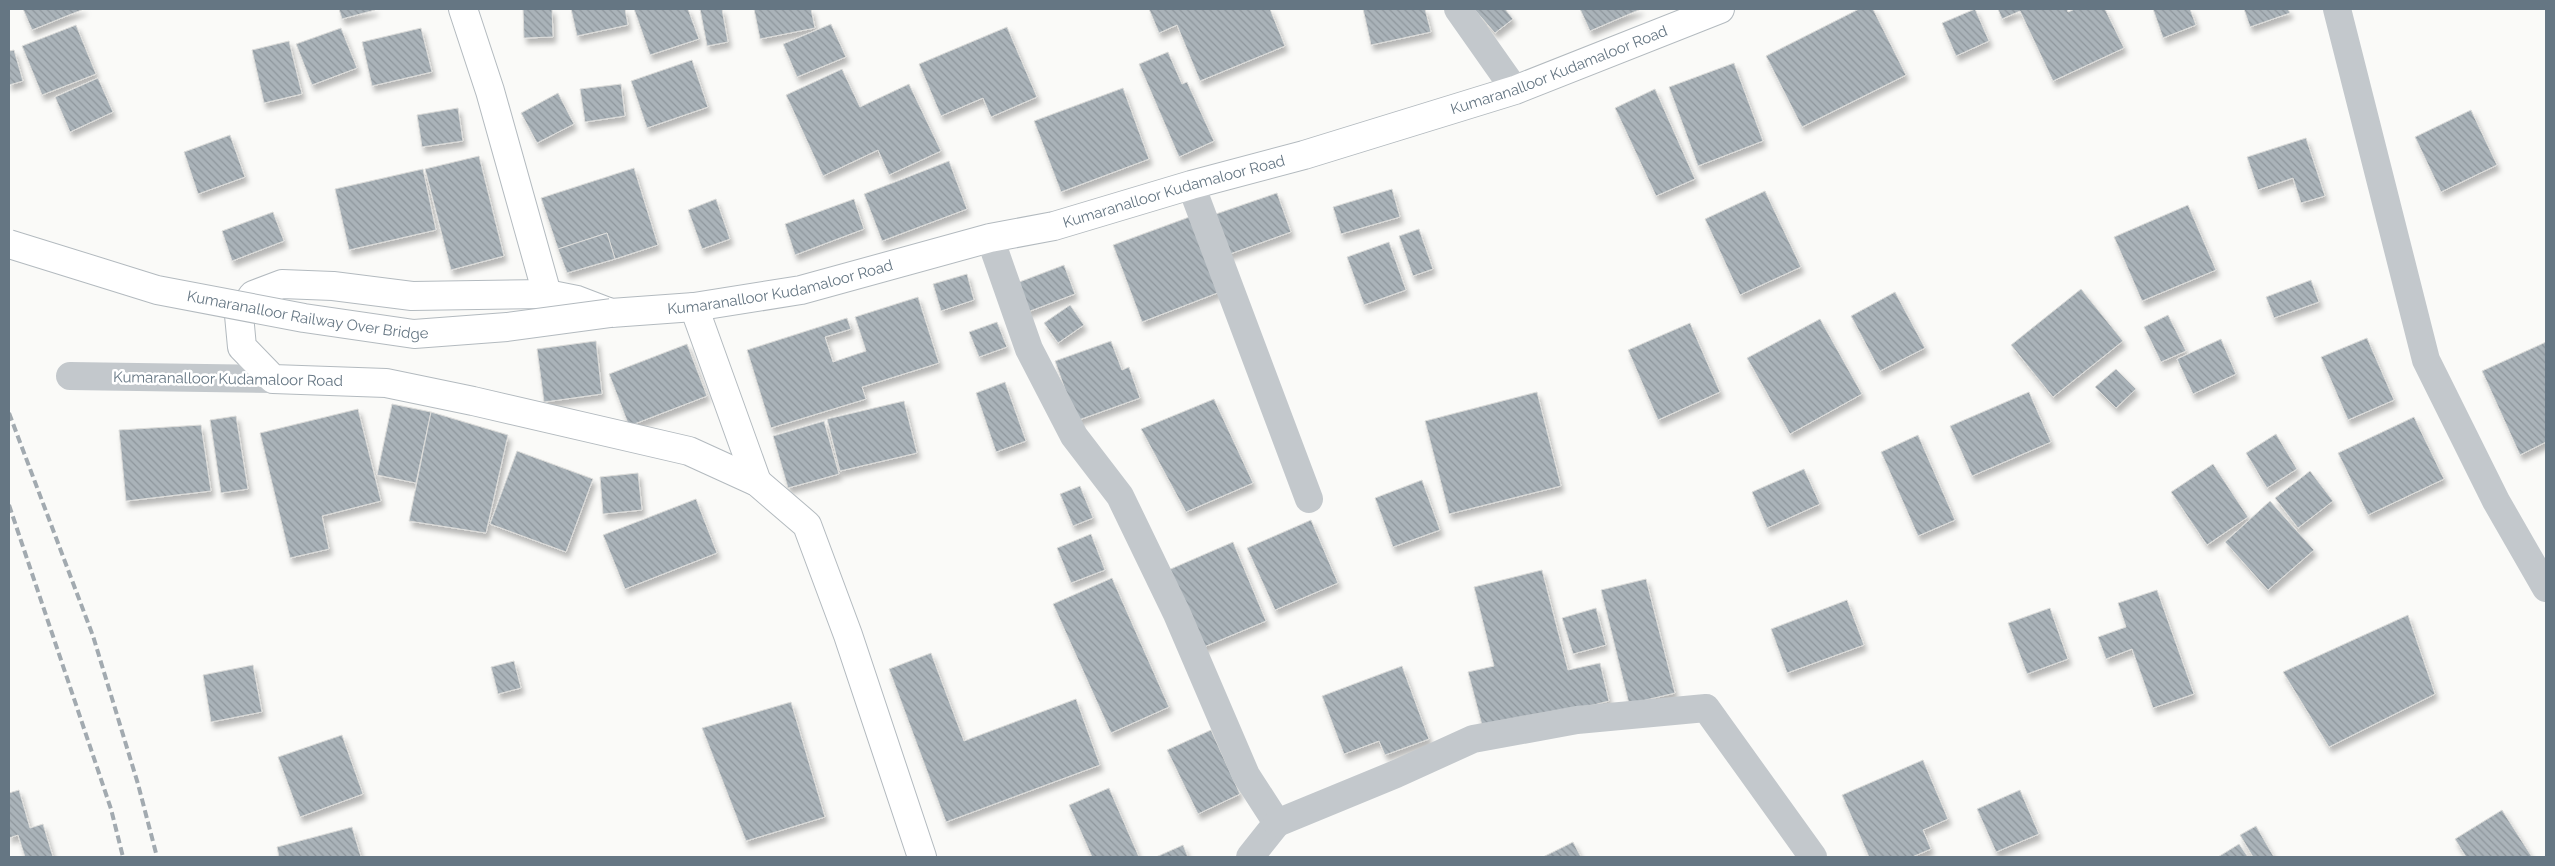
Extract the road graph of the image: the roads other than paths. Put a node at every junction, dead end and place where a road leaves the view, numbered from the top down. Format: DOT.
graph roads {
  1 [pos="463,9"];
  2 [pos="1458,9"];
  3 [pos="1720,9"];
  4 [pos="2337,9"];
  5 [pos="1515,90"];
  6 [pos="1191,185"];
  7 [pos="990,238"];
  8 [pos="9,244"];
  9 [pos="547,294"];
  10 [pos="694,307"];
  11 [pos="611,313"];
  12 [pos="70,376"];
  13 [pos="273,379"];
  14 [pos="757,482"];
  15 [pos="1309,499"];
  16 [pos="2546,588"];
  17 [pos="1277,823"];
  18 [pos="922,857"];
  19 [pos="1250,857"];
  20 [pos="1812,857"];
  1 -- 9 [label="street"];
  2 -- 5 [label="street"];
  3 -- 5 [label="street, Kumaranalloor Kudamaloor Road"];
  4 -- 16 [label="street"];
  5 -- 6 [label="street, Kumaranalloor Kudamaloor Road"];
  6 -- 7 [label="street, Kumaranalloor Kudamaloor Road"];
  6 -- 15 [label="street"];
  7 -- 10 [label="street, Kumaranalloor Kudamaloor Road"];
  7 -- 17 [label="street"];
  8 -- 11 [label="street, Kumaranalloor Railway Over Bridge, bridge"];
  9 -- 11 [label="street"];
  9 -- 13 [label="street"];
  10 -- 11 [label="street, Kumaranalloor Kudamaloor Road"];
  10 -- 14 [label="street"];
  12 -- 13 [label="street, Kumaranalloor Kudamaloor Road"];
  13 -- 14 [label="street, Kumaranalloor Kudamaloor Road"];
  14 -- 18 [label="street"];
  17 -- 19 [label="street"];
  17 -- 20 [label="street"];
}
